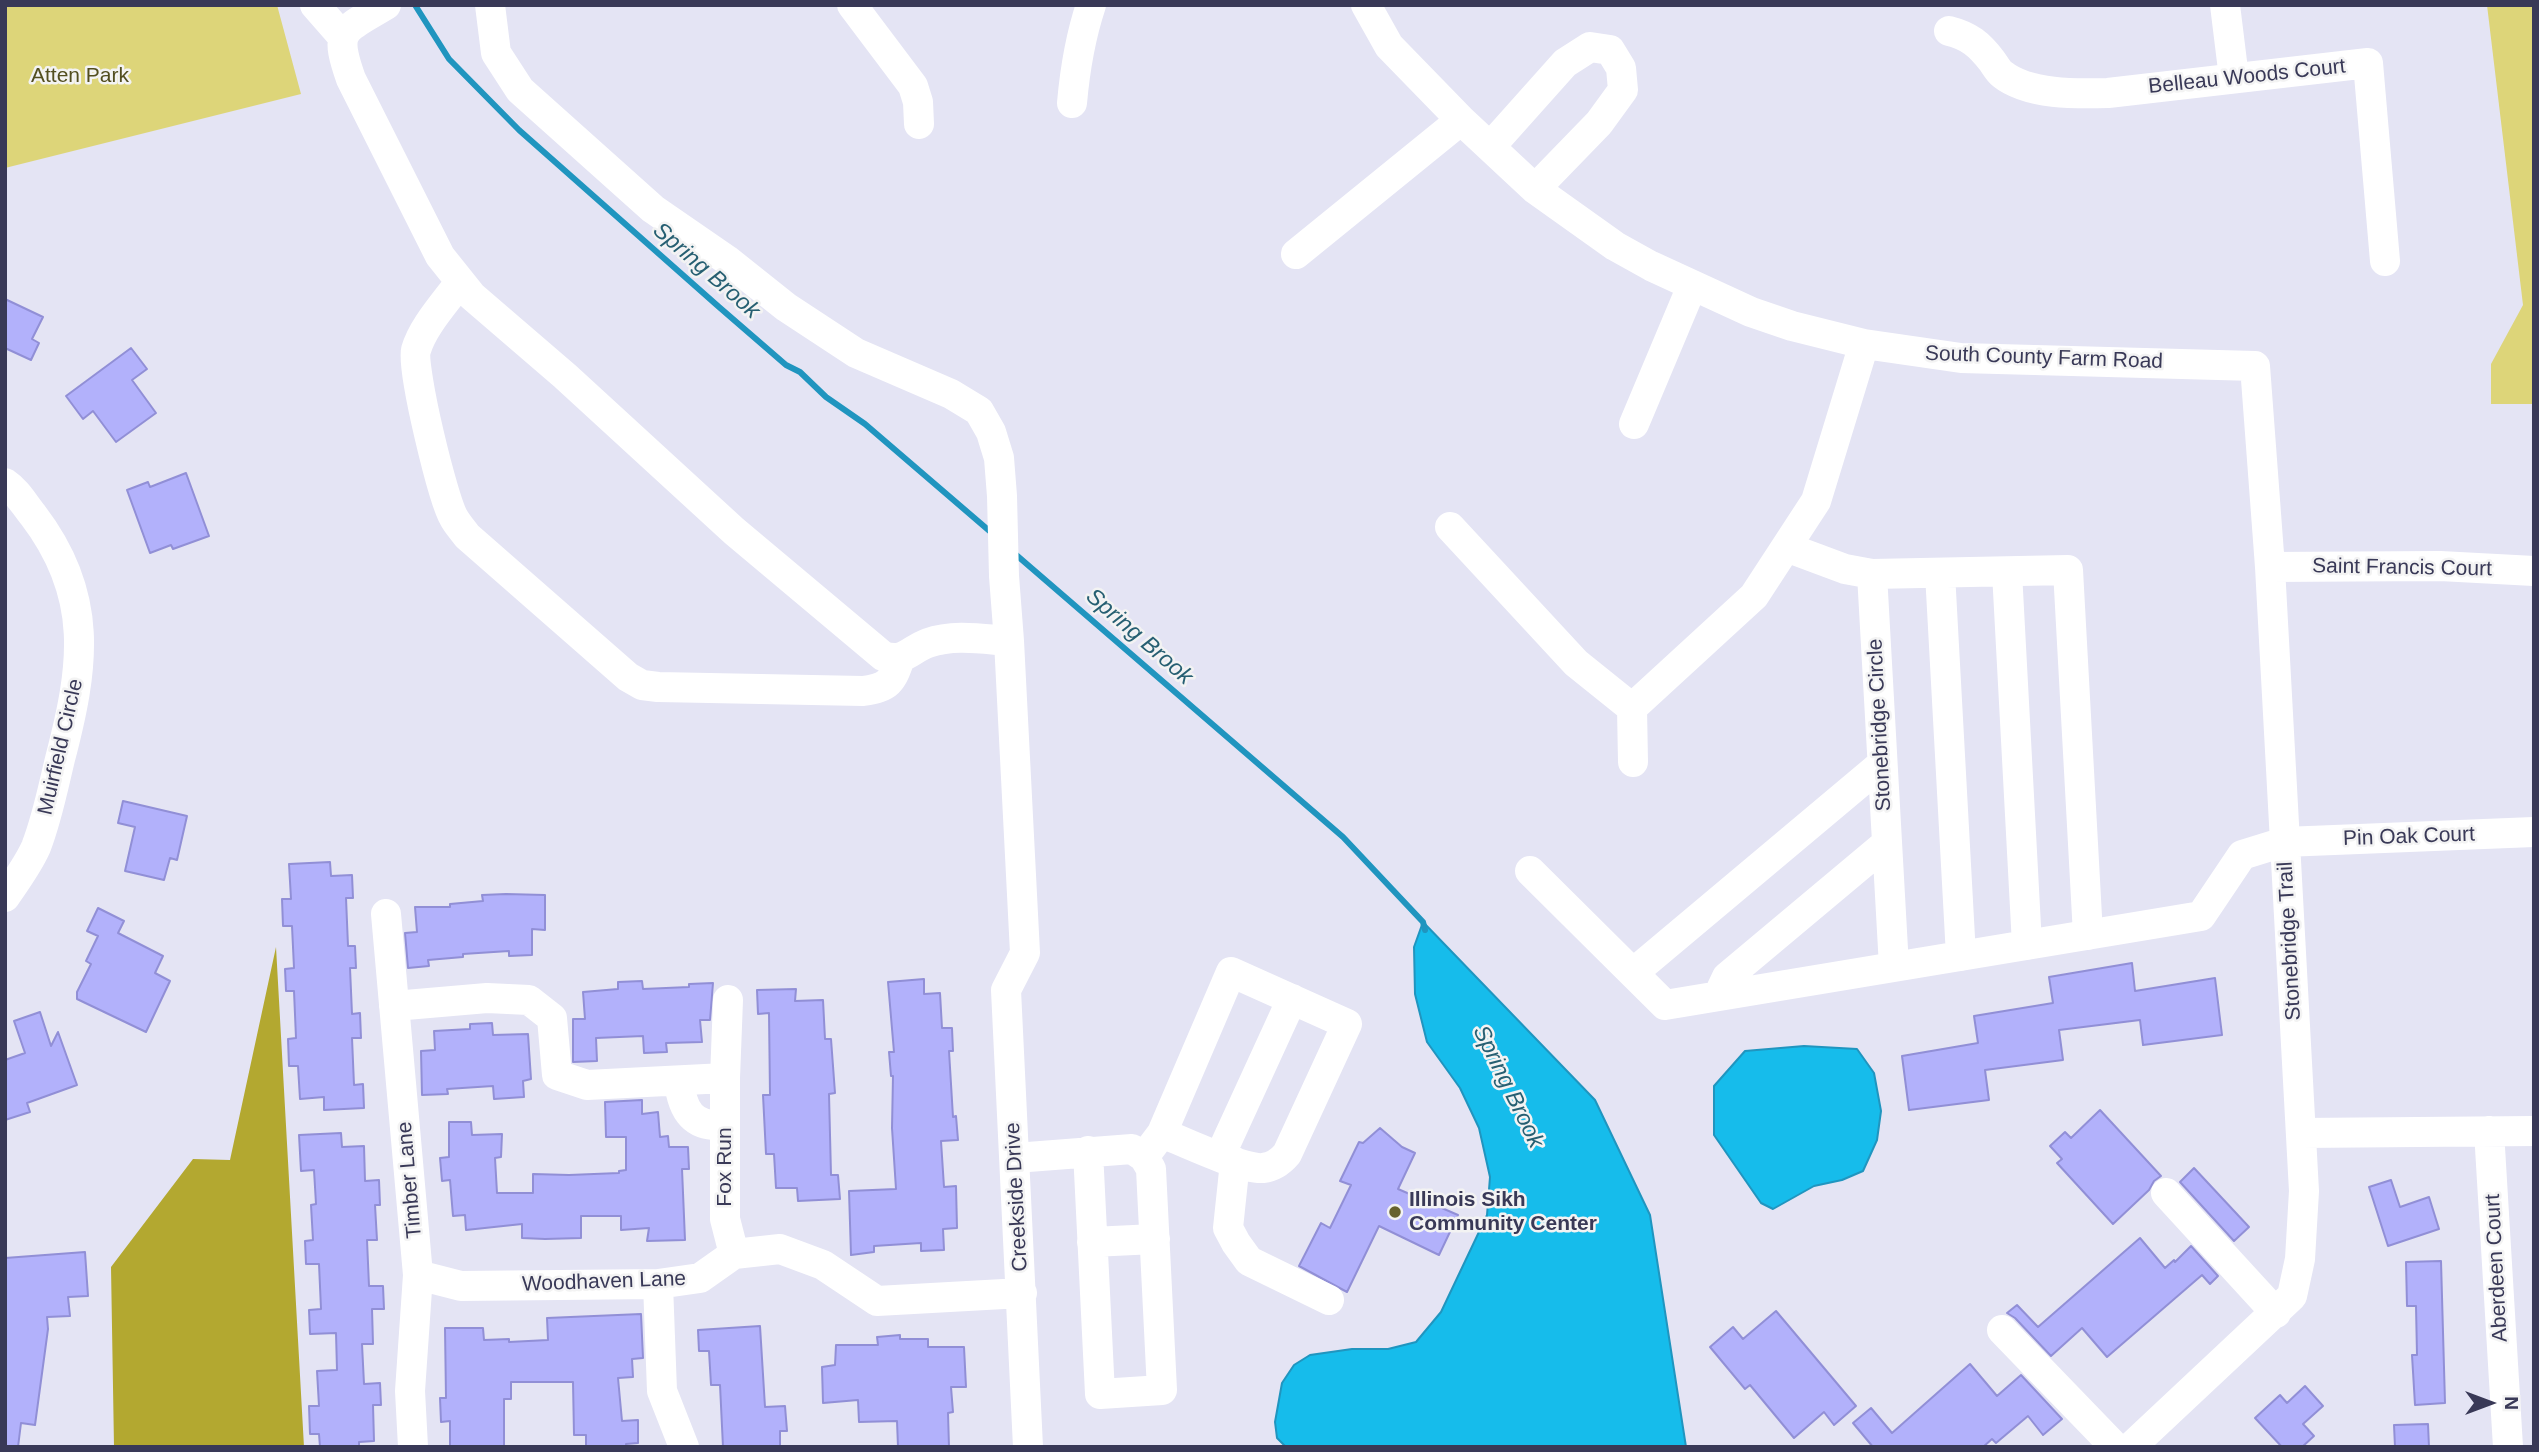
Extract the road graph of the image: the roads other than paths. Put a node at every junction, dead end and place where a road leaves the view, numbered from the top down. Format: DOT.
graph roads {
  1 [pos="315,5"];
  2 [pos="386,5"];
  3 [pos="490,5"];
  4 [pos="852,5"];
  5 [pos="1091,5"];
  6 [pos="1366,5"];
  7 [pos="2225,5"];
  8 [pos="1949,31"];
  9 [pos="342,37"];
  10 [pos="2234,78"];
  11 [pos="1072,103"];
  12 [pos="1461,120"];
  13 [pos="919,124"];
  14 [pos="1490,147"];
  15 [pos="1535,189"];
  16 [pos="1296,254"];
  17 [pos="2385,261"];
  18 [pos="460,282"];
  19 [pos="1692,286"];
  20 [pos="1864,344"];
  21 [pos="2255,366"];
  22 [pos="1634,424"];
  23 [pos="5,483"];
  24 [pos="1450,527"];
  25 [pos="1786,547"];
  26 [pos="2270,567"];
  27 [pos="2534,571"];
  28 [pos="2007,572"];
  29 [pos="1940,573"];
  30 [pos="1872,574"];
  31 [pos="1009,641"];
  32 [pos="900,658"];
  33 [pos="1632,708"];
  34 [pos="1633,762"];
  35 [pos="1882,764"];
  36 [pos="2534,832"];
  37 [pos="2284,842"];
  38 [pos="1887,843"];
  39 [pos="1530,871"];
  40 [pos="5,897"];
  41 [pos="387,914"];
  42 [pos="2088,935"];
  43 [pos="2027,945"];
  44 [pos="1961,956"];
  45 [pos="1894,967"];
  46 [pos="1633,973"];
  47 [pos="1718,996"];
  48 [pos="1292,999"];
  49 [pos="728,1000"];
  50 [pos="394,1006"];
  51 [pos="725,1078"];
  52 [pos="679,1081"];
  53 [pos="725,1125"];
  54 [pos="2489,1131"];
  55 [pos="2534,1131"];
  56 [pos="2301,1132"];
  57 [pos="1162,1133"];
  58 [pos="1088,1151"];
  59 [pos="1144,1157"];
  60 [pos="1014,1158"];
  61 [pos="1227,1159"];
  62 [pos="2166,1193"];
  63 [pos="1155,1239"];
  64 [pos="1092,1242"];
  65 [pos="734,1254"];
  66 [pos="418,1275"];
  67 [pos="658,1284"];
  68 [pos="1022,1293"];
  69 [pos="1329,1300"];
  70 [pos="2276,1313"];
  71 [pos="2002,1330"];
  72 [pos="413,1447"];
  73 [pos="684,1447"];
  74 [pos="1028,1447"];
  75 [pos="2115,1447"];
  76 [pos="2131,1447"];
  77 [pos="2508,1447"];
  1 -- 9 [label="street"];
  2 -- 9 [label="street"];
  3 -- 31 [label="street"];
  4 -- 13 [label="street"];
  5 -- 11 [label="street"];
  6 -- 12 [label="street, South County Farm Road"];
  7 -- 10 [label="street"];
  8 -- 10 [label="street, Belleau Woods Court"];
  9 -- 18 [label="street"];
  10 -- 17 [label="street, Belleau Woods Court"];
  12 -- 14 [label="street, South County Farm Road"];
  12 -- 16 [label="street"];
  14 -- 15 [label="street, South County Farm Road"];
  14 -- 15 [label="street"];
  15 -- 19 [label="street, South County Farm Road"];
  18 -- 32 [label="street"];
  18 -- 32 [label="street"];
  19 -- 20 [label="street, South County Farm Road"];
  19 -- 22 [label="street"];
  20 -- 21 [label="street, South County Farm Road"];
  20 -- 25 [label="street"];
  21 -- 26 [label="street, Stonebridge Trail"];
  23 -- 40 [label="street, Muirfield Circle"];
  24 -- 33 [label="street"];
  25 -- 30 [label="street"];
  25 -- 33 [label="street"];
  26 -- 27 [label="street, Saint Francis Court"];
  26 -- 37 [label="street, Stonebridge Trail"];
  28 -- 29 [label="street"];
  28 -- 42 [label="street"];
  28 -- 43 [label="street"];
  29 -- 30 [label="street"];
  29 -- 44 [label="street"];
  30 -- 35 [label="street, Stonebridge Circle"];
  31 -- 32 [label="street"];
  31 -- 60 [label="street, Creekside Drive"];
  33 -- 34 [label="street"];
  35 -- 38 [label="street, Stonebridge Circle"];
  35 -- 46 [label="street"];
  36 -- 37 [label="street, Pin Oak Court"];
  37 -- 42 [label="street"];
  37 -- 56 [label="street, Stonebridge Trail"];
  38 -- 45 [label="street, Stonebridge Circle"];
  38 -- 47 [label="street"];
  39 -- 46 [label="street"];
  41 -- 50 [label="street, Timber Lane"];
  42 -- 43 [label="street"];
  43 -- 44 [label="street"];
  44 -- 45 [label="street"];
  45 -- 47 [label="street"];
  46 -- 47 [label="street"];
  48 -- 57 [label="street"];
  48 -- 61 [label="street"];
  48 -- 61 [label="street"];
  49 -- 51 [label="street, Fox Run"];
  50 -- 52 [label="street"];
  50 -- 66 [label="street, Timber Lane"];
  51 -- 52 [label="street"];
  51 -- 53 [label="street, Fox Run"];
  52 -- 53 [label="street"];
  53 -- 65 [label="street, Fox Run"];
  54 -- 55 [label="street"];
  54 -- 56 [label="street"];
  54 -- 77 [label="street, Aberdeen Court"];
  56 -- 70 [label="street, Stonebridge Trail"];
  57 -- 59 [label="street"];
  57 -- 61 [label="street"];
  58 -- 59 [label="street"];
  58 -- 60 [label="street"];
  58 -- 64 [label="street"];
  59 -- 63 [label="street"];
  60 -- 68 [label="street, Creekside Drive"];
  61 -- 69 [label="street"];
  62 -- 70 [label="street"];
  63 -- 64 [label="street"];
  63 -- 64 [label="street"];
  65 -- 67 [label="street, Woodhaven Lane"];
  65 -- 68 [label="street, Woodhaven Lane"];
  66 -- 67 [label="street, Woodhaven Lane"];
  66 -- 72 [label="street, Timber Lane"];
  67 -- 73 [label="street"];
  68 -- 74 [label="street, Creekside Drive"];
  70 -- 76 [label="street, Stonebridge Trail"];
  71 -- 75 [label="street"];
}
